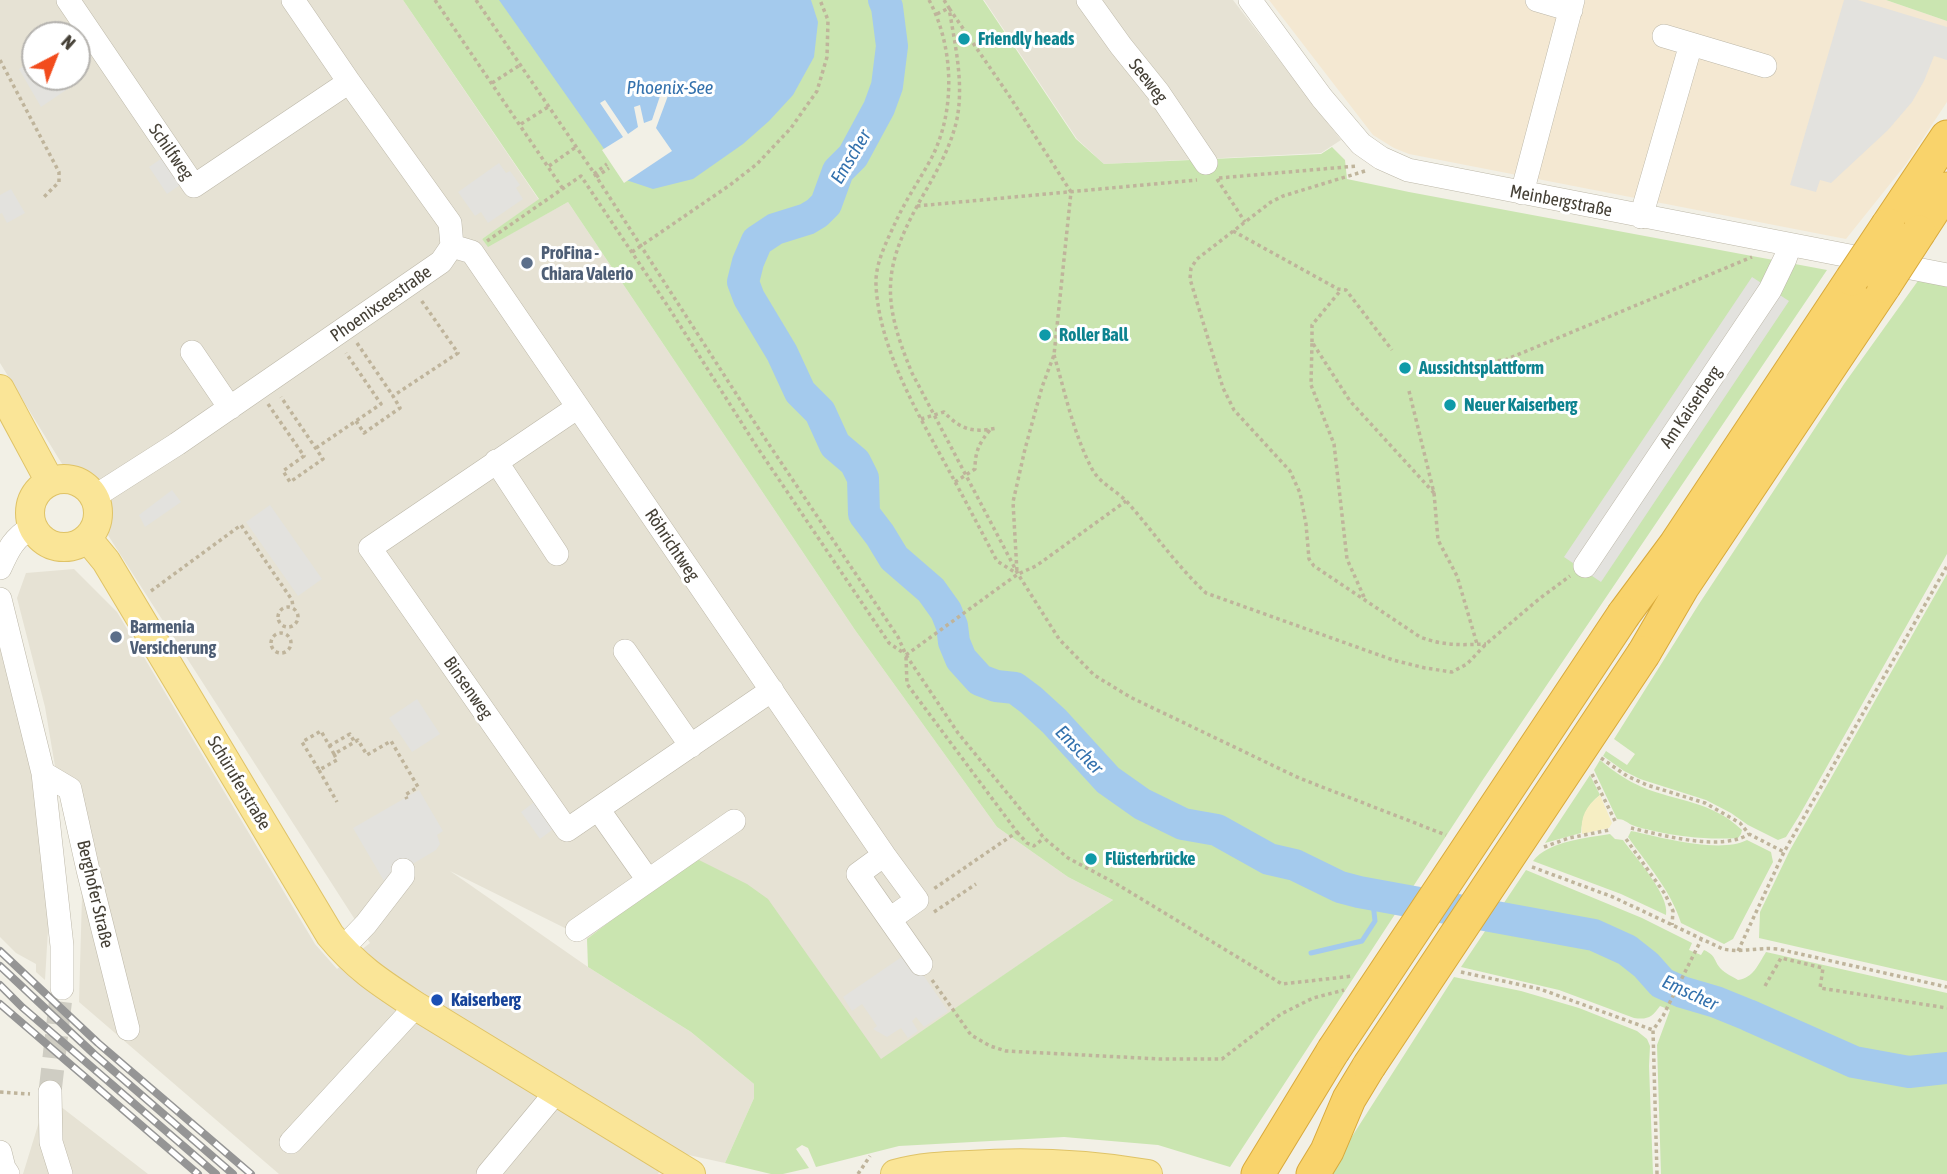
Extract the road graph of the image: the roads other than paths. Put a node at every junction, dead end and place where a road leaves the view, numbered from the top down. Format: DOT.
graph roads {
  1 [pos="68,0"];
  2 [pos="293,0"];
  3 [pos="1088,0"];
  4 [pos="1537,0"];
  5 [pos="1258,3"];
  6 [pos="1572,5"];
  7 [pos="1664,36"];
  8 [pos="1691,44"];
  9 [pos="1765,66"];
  10 [pos="349,82"];
  11 [pos="1947,137"];
  12 [pos="1211,171"];
  13 [pos="1947,189"];
  14 [pos="1522,193"];
  15 [pos="1641,217"];
  16 [pos="1904,228"];
  17 [pos="1790,245"];
  18 [pos="452,246"];
  19 [pos="1947,275"];
  20 [pos="1868,283"];
  21 [pos="191,352"];
  22 [pos="0,388"];
  23 [pos="578,407"];
  24 [pos="230,408"];
  25 [pos="496,461"];
  26 [pos="50,482"];
  27 [pos="94,497"];
  28 [pos="32,527"];
  29 [pos="87,538"];
  30 [pos="557,554"];
  31 [pos="1585,566"];
  32 [pos="0,568"];
  33 [pos="0,599"];
  34 [pos="625,651"];
  35 [pos="772,690"];
  36 [pos="691,746"];
  37 [pos="43,773"];
  38 [pos="598,809"];
  39 [pos="734,821"];
  40 [pos="884,855"];
  41 [pos="403,870"];
  42 [pos="648,880"];
  43 [pos="890,919"];
  44 [pos="577,930"];
  45 [pos="342,949"];
  46 [pos="921,964"];
  47 [pos="62,988"];
  48 [pos="416,1006"];
  49 [pos="128,1028"];
  50 [pos="556,1091"];
  51 [pos="43,1093"];
  52 [pos="290,1142"];
  53 [pos="0,1152"];
  54 [pos="1293,1167"];
  55 [pos="683,1171"];
  56 [pos="8,1174"];
  57 [pos="61,1174"];
  58 [pos="488,1174"];
  59 [pos="895,1174"];
  60 [pos="1148,1174"];
  1 -- 10 [label="street, Schilfweg"];
  2 -- 10 [label="street"];
  3 -- 12 [label="street, Seeweg"];
  4 -- 6 [label="street"];
  5 -- 14 [label="street, Meinbergstraße"];
  6 -- 14 [label="street"];
  7 -- 8 [label="street"];
  8 -- 9 [label="street"];
  8 -- 15 [label="street"];
  10 -- 18 [label="street"];
  11 -- 16 [label="highway"];
  13 -- 16 [label="highway"];
  14 -- 15 [label="street, Meinbergstraße"];
  15 -- 17 [label="street, Meinbergstraße"];
  16 -- 20 [label="highway, bridge"];
  17 -- 19 [label="street, Meinbergstraße"];
  17 -- 31 [label="street, Am Kaiserberg"];
  18 -- 23 [label="street, Röhrichtweg"];
  18 -- 24 [label="street, Phoenixseestraße"];
  20 -- 54 [label="highway, bridge"];
  20 -- 54 [label="highway, bridge"];
  21 -- 24 [label="street"];
  22 -- 26 [label="main road"];
  23 -- 25 [label="street, Binsenweg"];
  23 -- 35 [label="street, Röhrichtweg"];
  24 -- 27 [label="street, Phoenixseestraße"];
  25 -- 30 [label="street"];
  25 -- 38 [label="street, Binsenweg"];
  26 -- 27 [label="main road"];
  26 -- 28 [label="main road"];
  27 -- 29 [label="main road"];
  28 -- 29 [label="main road"];
  28 -- 32 [label="street"];
  29 -- 45 [label="main road, Schüruferstraße"];
  33 -- 37 [label="street, Berghofer Straße"];
  34 -- 36 [label="street"];
  35 -- 36 [label="street, Binsenweg"];
  35 -- 40 [label="street, Röhrichtweg"];
  36 -- 38 [label="street, Binsenweg"];
  37 -- 47 [label="street, Berghofer Straße"];
  37 -- 49 [label="street, Berghofer Straße"];
  38 -- 42 [label="street"];
  39 -- 42 [label="street"];
  40 -- 43 [label="street"];
  40 -- 43 [label="street, Röhrichtweg"];
  41 -- 45 [label="street"];
  42 -- 44 [label="street"];
  43 -- 46 [label="street"];
  45 -- 48 [label="main road, Schüruferstraße"];
  48 -- 50 [label="main road, Schüruferstraße"];
  48 -- 52 [label="street"];
  50 -- 55 [label="main road, Schüruferstraße"];
  50 -- 58 [label="street"];
  51 -- 57 [label="street"];
  53 -- 56 [label="street"];
  59 -- 60 [label="main road"];
}
